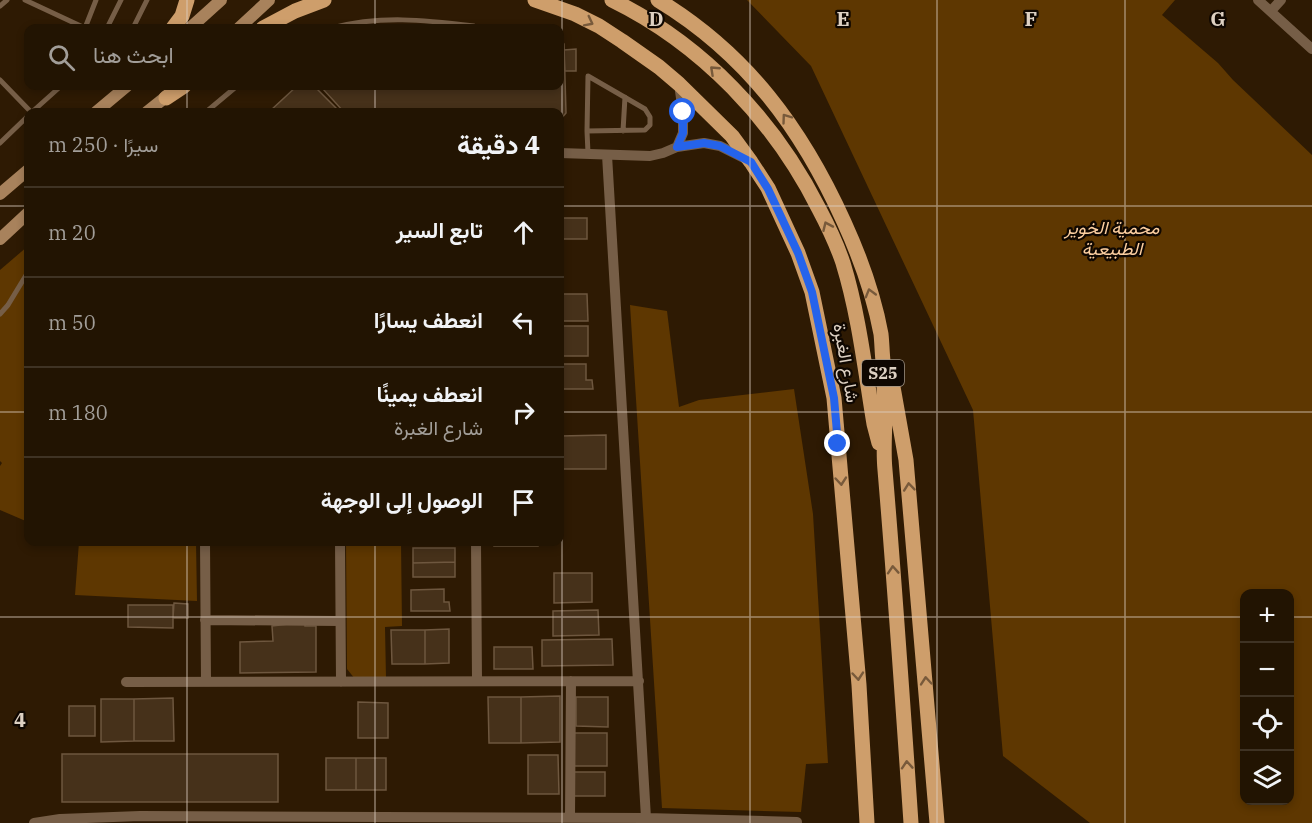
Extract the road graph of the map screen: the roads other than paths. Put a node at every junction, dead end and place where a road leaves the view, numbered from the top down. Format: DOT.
graph roads {
  1 [pos="7,0"];
  2 [pos="25,0"];
  3 [pos="96,0"];
  4 [pos="121,0"];
  5 [pos="147,0"];
  6 [pos="187,0"];
  7 [pos="221,0"];
  8 [pos="269,0"];
  9 [pos="324,0"];
  10 [pos="535,0"];
  11 [pos="612,0"];
  12 [pos="658,0"];
  13 [pos="1258,0"];
  14 [pos="1281,0"];
  15 [pos="0,6"];
  16 [pos="1271,11"];
  17 [pos="76,24"];
  18 [pos="87,24"];
  19 [pos="109,24"];
  20 [pos="135,24"];
  21 [pos="176,24"];
  22 [pos="194,24"];
  23 [pos="243,24"];
  24 [pos="271,24"];
  25 [pos="349,24"];
  26 [pos="452,24"];
  27 [pos="1312,49"];
  28 [pos="0,80"];
  29 [pos="679,84"];
  30 [pos="57,90"];
  31 [pos="122,90"];
  32 [pos="175,90"];
  33 [pos="178,90"];
  34 [pos="232,90"];
  35 [pos="625,97"];
  36 [pos="166,98"];
  37 [pos="25,108"];
  38 [pos="37,108"];
  39 [pos="101,108"];
  40 [pos="152,108"];
  41 [pos="211,108"];
  42 [pos="24,120"];
  43 [pos="587,131"];
  44 [pos="623,131"];
  45 [pos="0,142"];
  46 [pos="677,147"];
  47 [pos="564,153"];
  48 [pos="588,153"];
  49 [pos="607,155"];
  50 [pos="751,162"];
  51 [pos="24,173"];
  52 [pos="0,194"];
  53 [pos="24,217"];
  54 [pos="10,230"];
  55 [pos="0,239"];
  56 [pos="0,243"];
  57 [pos="24,279"];
  58 [pos="0,314"];
  59 [pos="881,335"];
  60 [pos="884,466"];
  61 [pos="205,546"];
  62 [pos="340,546"];
  63 [pos="476,546"];
  64 [pos="205,620"];
  65 [pos="340,621"];
  66 [pos="477,681"];
  67 [pos="571,681"];
  68 [pos="639,681"];
  69 [pos="126,682"];
  70 [pos="206,682"];
  71 [pos="340,682"];
  72 [pos="570,818"];
  73 [pos="646,818"];
  74 [pos="140,820"];
  75 [pos="797,822"];
  76 [pos="34,823"];
  77 [pos="867,823"];
  78 [pos="911,823"];
  79 [pos="937,823"];
  1 -- 15 [label="lane"];
  2 -- 17 [label="lane"];
  3 -- 18 [label="lane"];
  4 -- 19 [label="lane"];
  5 -- 20 [label="lane"];
  6 -- 21 [label="main road"];
  7 -- 22 [label="main road"];
  8 -- 23 [label="main road"];
  9 -- 24 [label="main road"];
  10 -- 29 [label="main road, شارع الغبرة, one-way"];
  60 -- 11 [label="main road, one-way"];
  59 -- 12 [label="main road, شارع الغبرة / S25, one-way"];
  13 -- 16 [label="street"];
  14 -- 16 [label="street"];
  16 -- 27 [label="street"];
  25 -- 26 [label="lane"];
  28 -- 37 [label="lane"];
  29 -- 46 [label="street"];
  29 -- 50 [label="main road, شارع الغبرة"];
  30 -- 38 [label="lane"];
  31 -- 39 [label="main road"];
  32 -- 36 [label="main road"];
  33 -- 36 [label="main road"];
  34 -- 41 [label="lane"];
  35 -- 43 [label="lane"];
  35 -- 44 [label="lane"];
  35 -- 44 [label="lane"];
  36 -- 40 [label="main road"];
  42 -- 45 [label="lane"];
  43 -- 44 [label="lane"];
  43 -- 48 [label="lane"];
  46 -- 49 [label="street"];
  46 -- 50 [label="street"];
  47 -- 48 [label="street"];
  48 -- 49 [label="street"];
  49 -- 68 [label="street"];
  50 -- 77 [label="main road, شارع الغبرة, one-way"];
  51 -- 52 [label="main road"];
  53 -- 54 [label="main road"];
  54 -- 55 [label="main road"];
  54 -- 56 [label="street"];
  57 -- 58 [label="lane"];
  59 -- 60 [label="main road, شارع الغبرة / S25"];
  79 -- 59 [label="main road, one-way"];
  78 -- 60 [label="main road, شارع الغبرة / S25, one-way"];
  61 -- 64 [label="street"];
  62 -- 65 [label="street"];
  63 -- 66 [label="street"];
  64 -- 65 [label="street"];
  64 -- 70 [label="street"];
  65 -- 71 [label="street"];
  66 -- 67 [label="street"];
  66 -- 71 [label="street"];
  67 -- 68 [label="street"];
  67 -- 72 [label="street"];
  68 -- 73 [label="street"];
  69 -- 70 [label="street"];
  70 -- 71 [label="street"];
  72 -- 73 [label="street"];
  72 -- 74 [label="street"];
  73 -- 75 [label="street"];
  74 -- 76 [label="street"];
}
